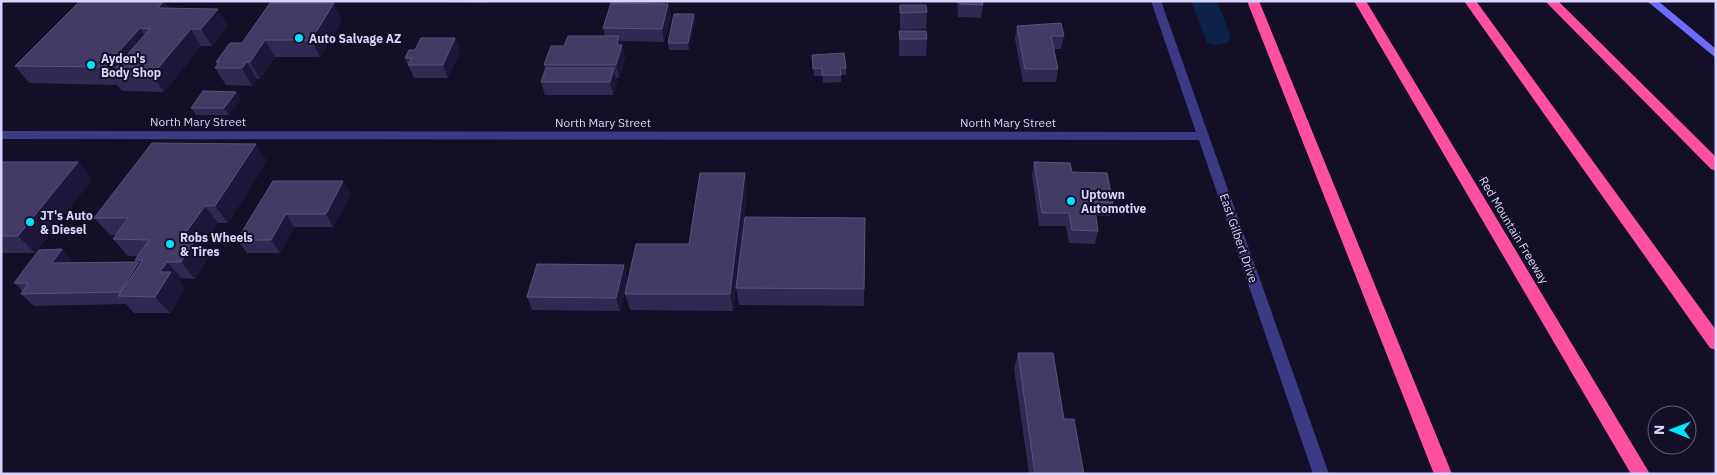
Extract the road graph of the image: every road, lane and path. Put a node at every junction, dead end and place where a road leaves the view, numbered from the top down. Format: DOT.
graph roads {
  1 [pos="1156,1"];
  2 [pos="1253,1"];
  3 [pos="1360,1"];
  4 [pos="1470,1"];
  5 [pos="1551,1"];
  6 [pos="1652,1"];
  7 [pos="1716,55"];
  8 [pos="1,134"];
  9 [pos="1204,136"];
  10 [pos="1716,166"];
  11 [pos="1716,343"];
  12 [pos="1321,474"];
  13 [pos="1443,474"];
  14 [pos="1641,474"];
  1 -- 9 [label="street, East Gilbert Drive"];
  2 -- 13 [label="highway"];
  3 -- 14 [label="highway, Red Mountain Freeway"];
  4 -- 11 [label="highway"];
  5 -- 10 [label="highway"];
  6 -- 7 [label="street"];
  8 -- 9 [label="street, North Mary Street"];
  9 -- 12 [label="street, East Gilbert Drive"];
}
